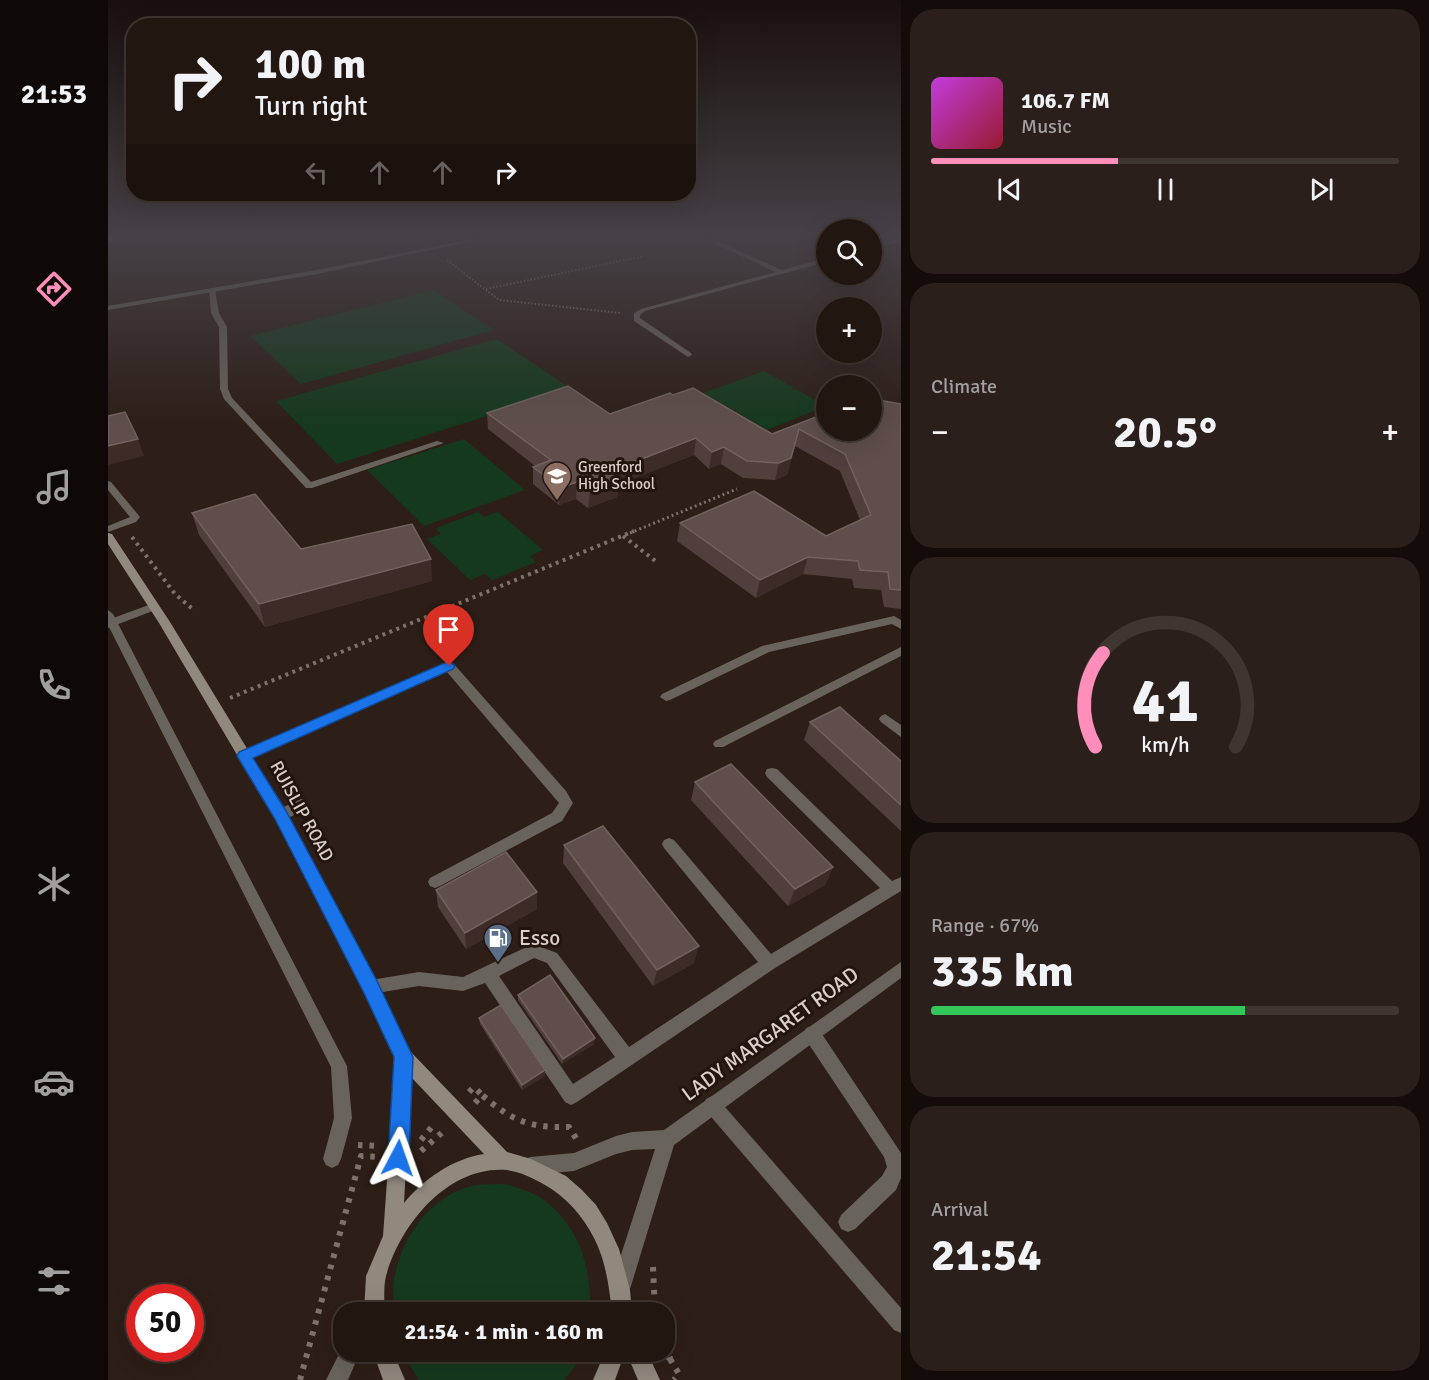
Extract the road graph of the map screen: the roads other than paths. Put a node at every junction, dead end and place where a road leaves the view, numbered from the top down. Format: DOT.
graph roads {
  1 [pos="158,299"];
  2 [pos="213,299"];
  3 [pos="681,299"];
  4 [pos="108,308"];
  5 [pos="688,355"];
  6 [pos="440,443"];
  7 [pos="108,484"];
  8 [pos="108,529"];
  9 [pos="108,536"];
  10 [pos="154,607"];
  11 [pos="109,620"];
  12 [pos="901,625"];
  13 [pos="901,651"];
  14 [pos="666,697"];
  15 [pos="885,718"];
  16 [pos="901,732"];
  17 [pos="719,744"];
  18 [pos="244,756"];
  19 [pos="772,773"];
  20 [pos="302,804"];
  21 [pos="280,815"];
  22 [pos="669,844"];
  23 [pos="435,882"];
  24 [pos="896,886"];
  25 [pos="769,963"];
  26 [pos="901,969"];
  27 [pos="488,974"];
  28 [pos="371,987"];
  29 [pos="812,1034"];
  30 [pos="404,1057"];
  31 [pos="627,1059"];
  32 [pos="712,1105"];
  33 [pos="667,1139"];
  34 [pos="334,1152"];
  35 [pos="502,1160"];
  36 [pos="527,1166"];
  37 [pos="848,1222"];
  38 [pos="391,1237"];
  39 [pos="375,1278"];
  40 [pos="621,1288"];
  41 [pos="367,1302"];
  42 [pos="374,1302"];
  43 [pos="622,1302"];
  44 [pos="901,1323"];
  45 [pos="346,1362"];
  46 [pos="387,1362"];
  47 [pos="611,1362"];
  48 [pos="641,1362"];
  49 [pos="338,1380"];
  50 [pos="394,1380"];
  51 [pos="604,1380"];
  52 [pos="649,1380"];
  1 -- 4 [label="street"];
  2 -- 6 [label="street"];
  3 -- 5 [label="street"];
  7 -- 8 [label="street"];
  9 -- 10 [label="main road, RUISLIP ROAD"];
  10 -- 11 [label="street"];
  10 -- 18 [label="main road, RUISLIP ROAD"];
  11 -- 34 [label="street"];
  12 -- 14 [label="street"];
  13 -- 17 [label="street"];
  15 -- 16 [label="street"];
  18 -- 21 [label="main road, RUISLIP ROAD"];
  18 -- 23 [label="street"];
  19 -- 24 [label="street"];
  20 -- 21 [label="street"];
  21 -- 28 [label="main road, RUISLIP ROAD"];
  22 -- 25 [label="street"];
  24 -- 25 [label="street"];
  25 -- 31 [label="street"];
  26 -- 29 [label="street, LADY MARGARET ROAD"];
  27 -- 28 [label="street"];
  27 -- 31 [label="street"];
  27 -- 31 [label="street"];
  28 -- 30 [label="main road, RUISLIP ROAD"];
  29 -- 32 [label="street, LADY MARGARET ROAD"];
  29 -- 37 [label="street"];
  30 -- 35 [label="main road, RUISLIP ROAD"];
  30 -- 38 [label="main road, RUISLIP ROAD"];
  32 -- 33 [label="street, LADY MARGARET ROAD"];
  32 -- 44 [label="street"];
  33 -- 36 [label="street"];
  33 -- 40 [label="street"];
  35 -- 36 [label="main road"];
  35 -- 38 [label="main road"];
  36 -- 40 [label="main road"];
  38 -- 39 [label="main road"];
  39 -- 41 [label="street"];
  39 -- 42 [label="main road"];
  40 -- 43 [label="main road"];
  45 -- 49 [label="street"];
  46 -- 50 [label="main road"];
  47 -- 51 [label="main road"];
  48 -- 52 [label="main road"];
}
